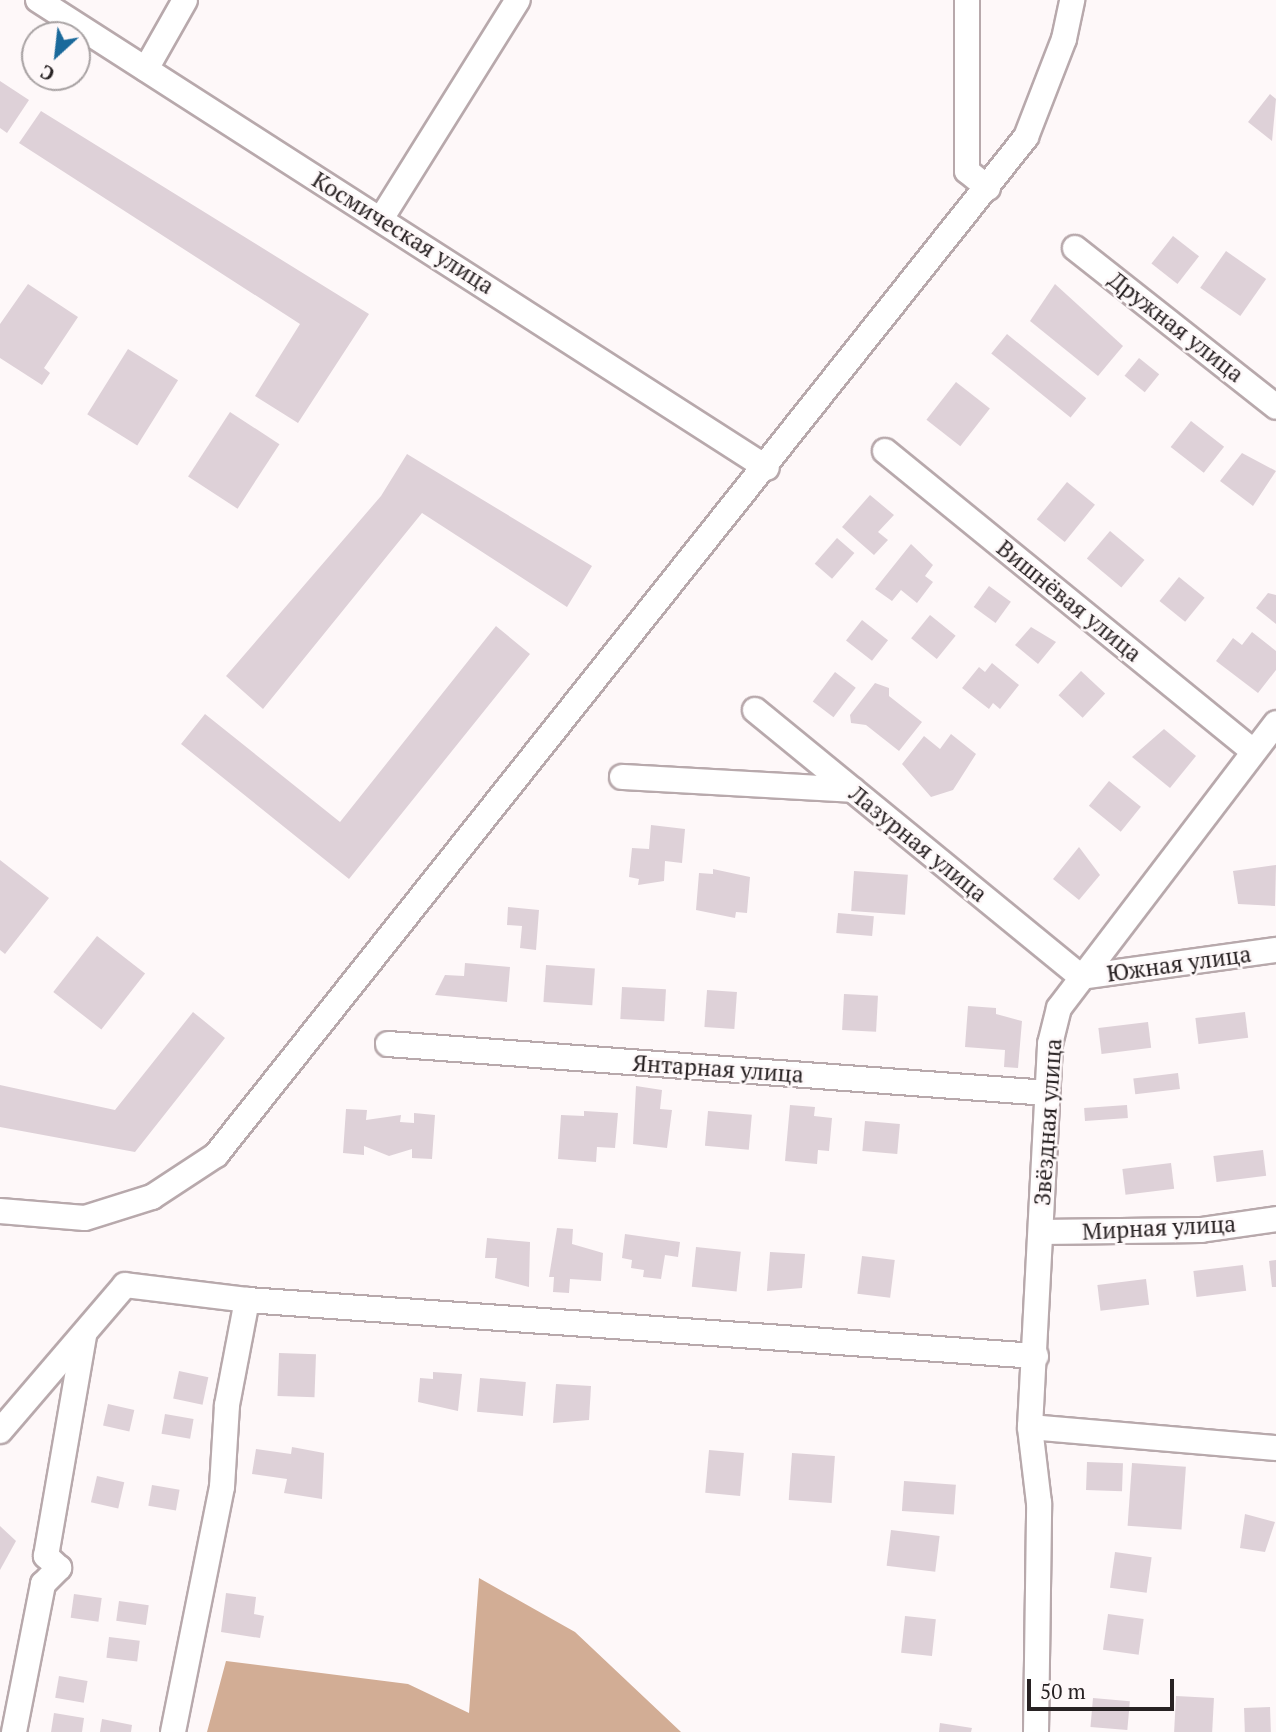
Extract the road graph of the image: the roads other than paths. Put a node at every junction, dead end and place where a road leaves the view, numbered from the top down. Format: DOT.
graph roads {
  1 [pos="38,0"];
  2 [pos="185,0"];
  3 [pos="518,0"];
  4 [pos="967,0"];
  5 [pos="1072,0"];
  6 [pos="146,69"];
  7 [pos="988,188"];
  8 [pos="381,219"];
  9 [pos="1075,248"];
  10 [pos="1276,407"];
  11 [pos="885,451"];
  12 [pos="767,468"];
  13 [pos="755,710"];
  14 [pos="1276,723"];
  15 [pos="1253,751"];
  16 [pos="622,777"];
  17 [pos="853,790"];
  18 [pos="1276,950"];
  19 [pos="1081,977"];
  20 [pos="388,1044"];
  21 [pos="1048,1093"];
  22 [pos="0,1210"];
  23 [pos="1276,1219"];
  24 [pos="1041,1232"];
  25 [pos="247,1300"];
  26 [pos="84,1334"];
  27 [pos="1036,1356"];
  28 [pos="1030,1427"];
  29 [pos="0,1431"];
  30 [pos="1276,1448"];
  31 [pos="14,1732"];
  32 [pos="173,1732"];
  33 [pos="1036,1732"];
  1 -- 6 [label="street, Космическая улица"];
  2 -- 6 [label="street"];
  3 -- 8 [label="street"];
  4 -- 7 [label="street"];
  5 -- 7 [label="street"];
  6 -- 8 [label="street, Космическая улица"];
  7 -- 12 [label="street"];
  8 -- 12 [label="street, Космическая улица"];
  9 -- 10 [label="street, Дружная улица"];
  11 -- 15 [label="street, Вишнёвая улица"];
  12 -- 22 [label="street"];
  13 -- 17 [label="street, Лазурная улица"];
  14 -- 15 [label="street, Звёздная улица"];
  15 -- 19 [label="street, Звёздная улица"];
  16 -- 17 [label="street"];
  17 -- 19 [label="street, Лазурная улица"];
  18 -- 19 [label="street, Южная улица"];
  19 -- 21 [label="street, Звёздная улица"];
  20 -- 21 [label="street, Янтарная улица"];
  21 -- 24 [label="street, Звёздная улица"];
  23 -- 24 [label="street, Мирная улица"];
  24 -- 27 [label="street, Звёздная улица"];
  25 -- 26 [label="street"];
  25 -- 27 [label="street"];
  25 -- 32 [label="street"];
  26 -- 29 [label="street"];
  26 -- 31 [label="street"];
  27 -- 28 [label="street, Звёздная улица"];
  28 -- 30 [label="street"];
  28 -- 33 [label="street, Звёздная улица"];
}
